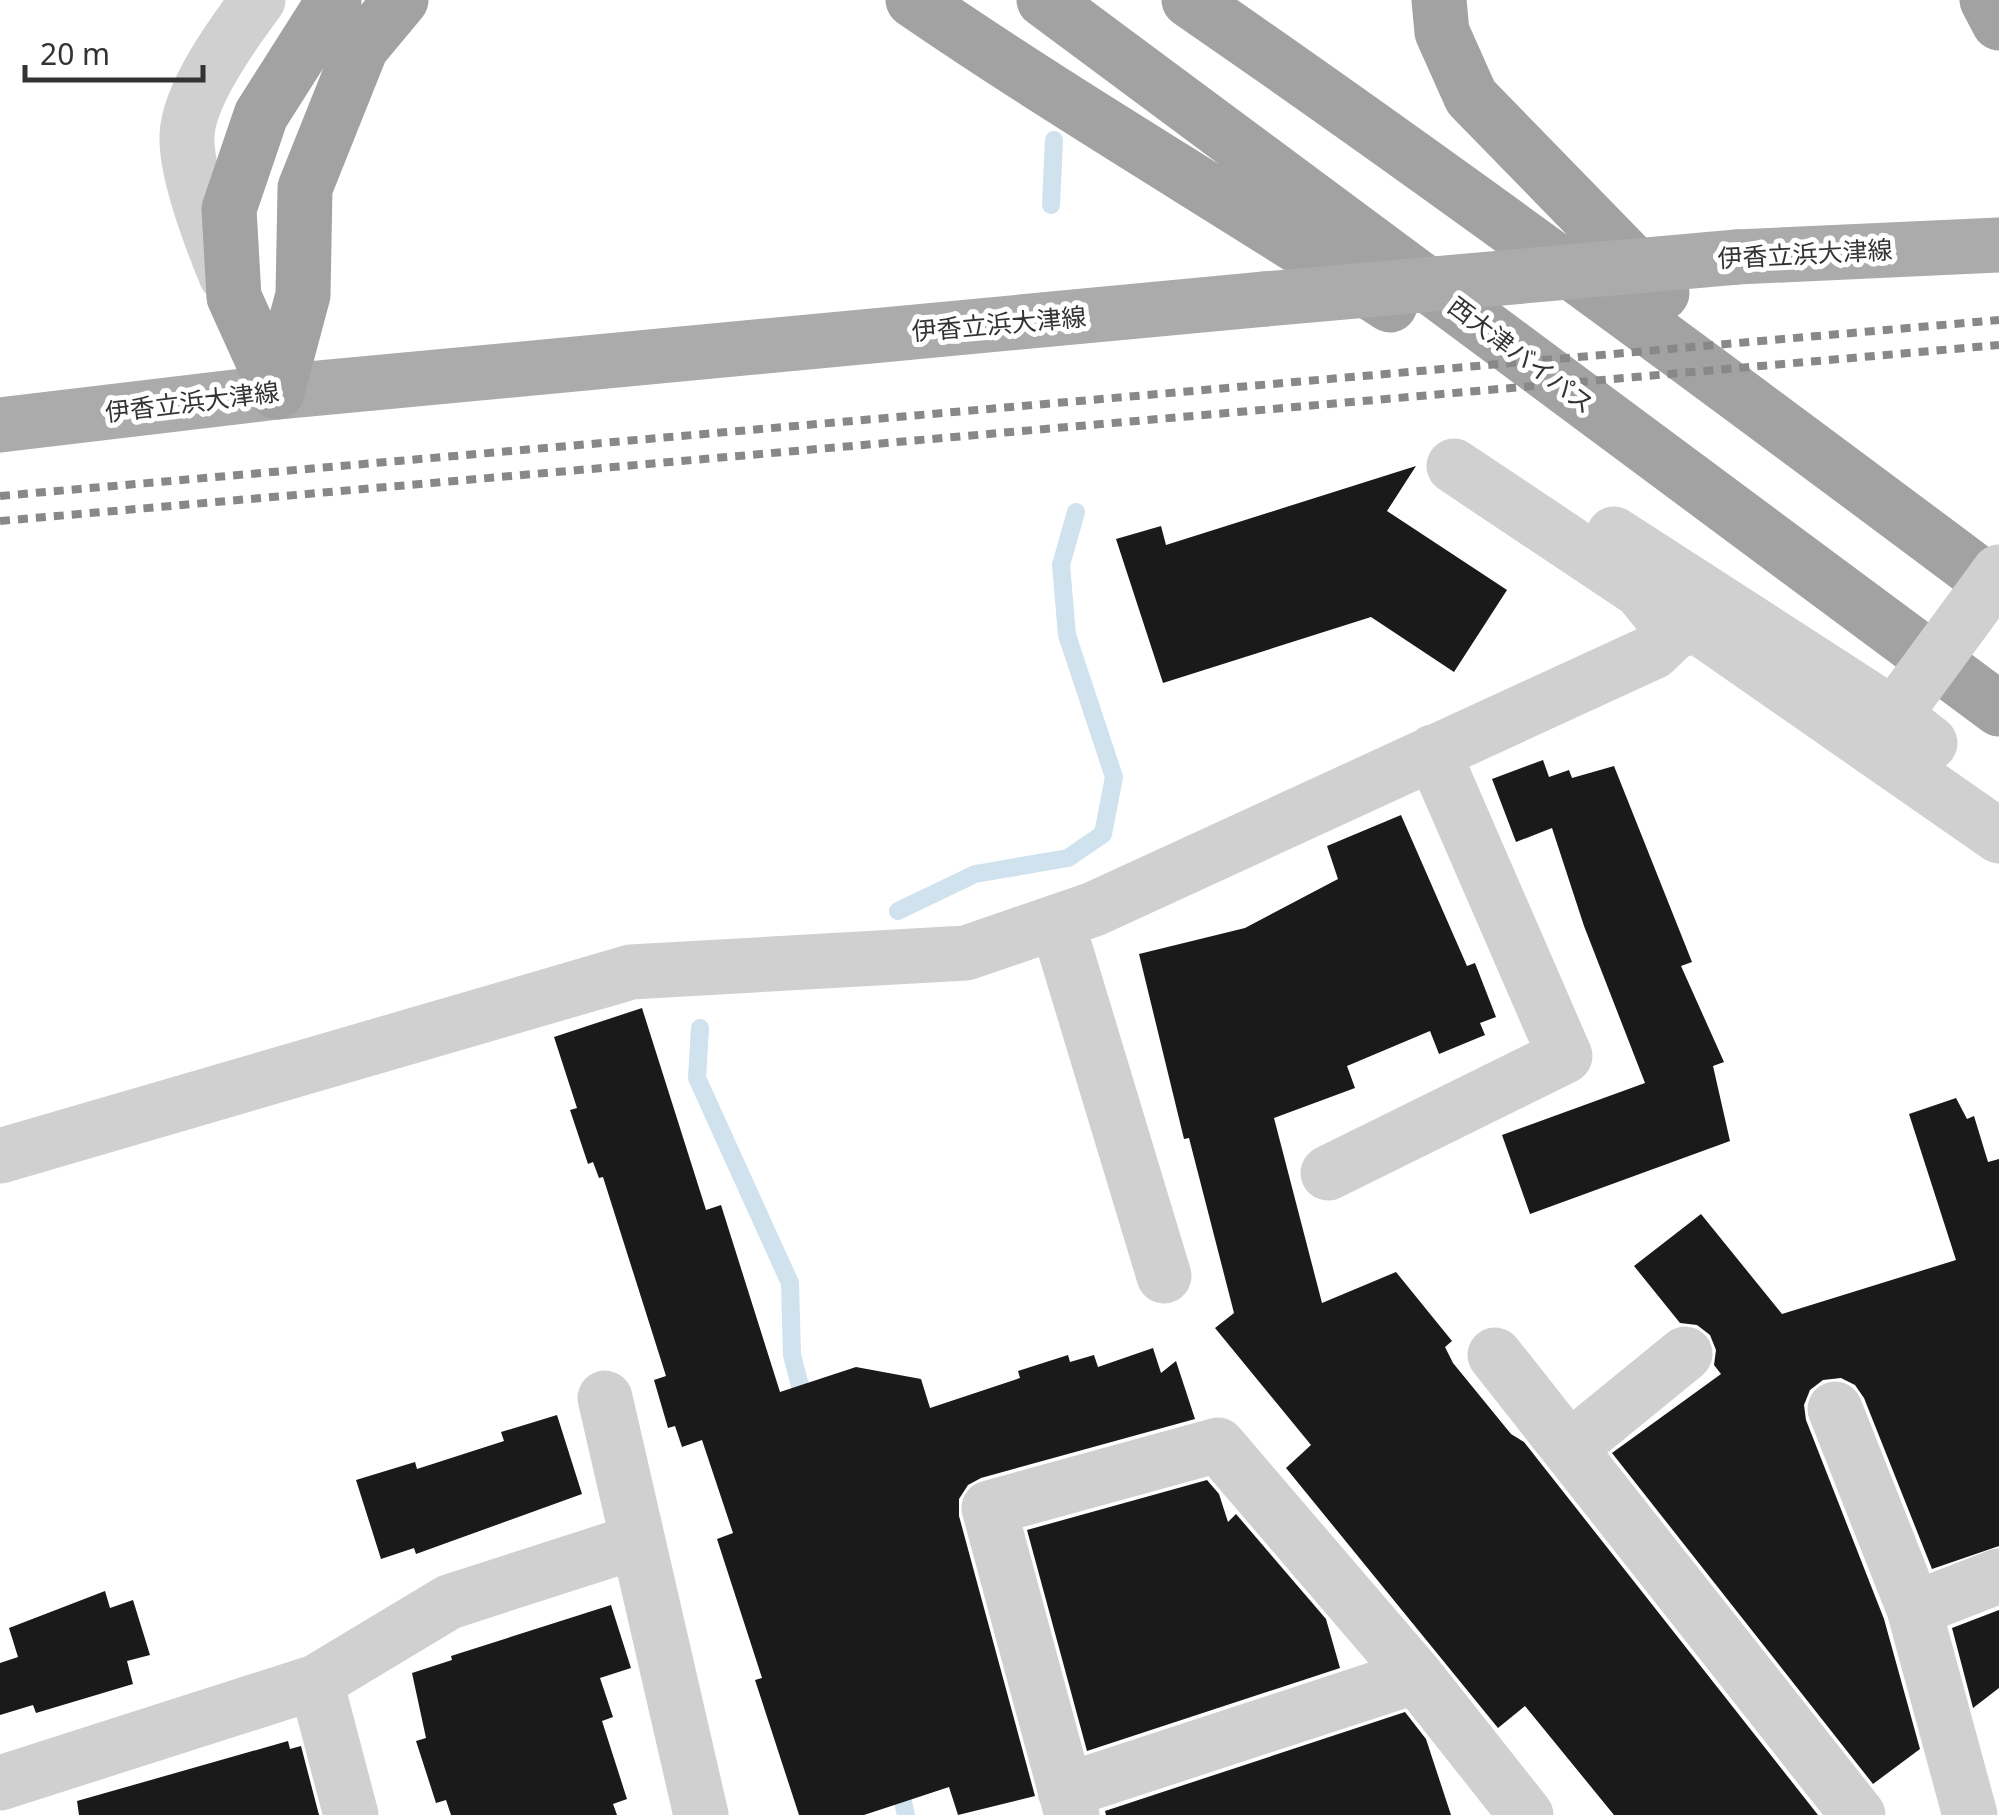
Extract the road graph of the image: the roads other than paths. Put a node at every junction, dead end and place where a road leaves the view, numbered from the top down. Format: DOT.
graph roads {
  1 [pos="258,0"];
  2 [pos="334,0"];
  3 [pos="401,0"];
  4 [pos="913,0"];
  5 [pos="1044,0"];
  6 [pos="1189,0"];
  7 [pos="1439,0"];
  8 [pos="1987,0"];
  9 [pos="1999,23"];
  10 [pos="1999,245"];
  11 [pos="234,297"];
  12 [pos="276,392"];
  13 [pos="0,425"];
  14 [pos="1812,447"];
  15 [pos="1999,572"];
  16 [pos="1999,589"];
  17 [pos="1887,628"];
  18 [pos="1674,632"];
  19 [pos="1999,709"];
  20 [pos="1894,715"];
  21 [pos="1433,752"];
  22 [pos="1999,798"];
  23 [pos="1999,836"];
  24 [pos="1057,922"];
  25 [pos="0,1156"];
  26 [pos="1328,1174"];
  27 [pos="1164,1276"];
  28 [pos="1685,1354"];
  29 [pos="1495,1355"];
  30 [pos="605,1398"];
  31 [pos="1836,1409"];
  32 [pos="1571,1447"];
  33 [pos="638,1541"];
  34 [pos="1999,1576"];
  35 [pos="1914,1609"];
  36 [pos="1416,1676"];
  37 [pos="316,1682"];
  38 [pos="0,1782"];
  39 [pos="1069,1803"];
  40 [pos="350,1815"];
  41 [pos="702,1815"];
  42 [pos="1526,1815"];
  43 [pos="1858,1815"];
  44 [pos="1970,1815"];
  1 -- 11 [label="street"];
  2 -- 11 [label="highway"];
  3 -- 12 [label="highway"];
  4 -- 17 [label="highway"];
  5 -- 17 [label="highway, 西大津バイパス"];
  6 -- 14 [label="highway"];
  7 -- 14 [label="highway"];
  8 -- 9 [label="highway"];
  10 -- 12 [label="main road, 伊香立浜大津線, bridge"];
  11 -- 12 [label="highway"];
  12 -- 13 [label="main road, 伊香立浜大津線"];
  14 -- 16 [label="highway"];
  15 -- 20 [label="street, bridge"];
  17 -- 19 [label="highway, 西大津バイパス"];
  18 -- 20 [label="street"];
  18 -- 21 [label="street"];
  18 -- 23 [label="street"];
  20 -- 22 [label="street"];
  21 -- 24 [label="street"];
  21 -- 26 [label="street"];
  24 -- 25 [label="street"];
  24 -- 27 [label="street"];
  28 -- 32 [label="street"];
  29 -- 32 [label="street"];
  30 -- 33 [label="street"];
  31 -- 35 [label="street"];
  32 -- 43 [label="street"];
  33 -- 37 [label="street"];
  33 -- 41 [label="street"];
  34 -- 35 [label="street"];
  35 -- 44 [label="street"];
  36 -- 39 [label="street"];
  36 -- 39 [label="street"];
  36 -- 42 [label="street"];
  37 -- 38 [label="street"];
  37 -- 40 [label="street"];
}
